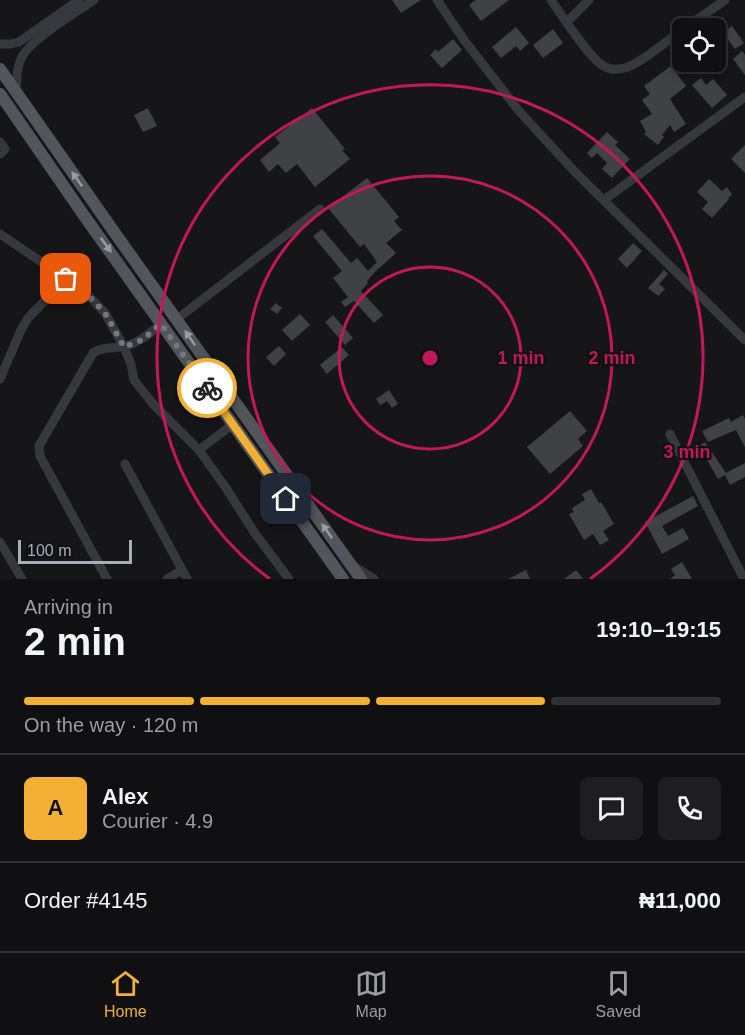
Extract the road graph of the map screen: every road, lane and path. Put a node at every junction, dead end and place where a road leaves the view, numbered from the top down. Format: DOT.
graph roads {
  1 [pos="79,0"];
  2 [pos="94,0"];
  3 [pos="437,0"];
  4 [pos="551,0"];
  5 [pos="589,0"];
  6 [pos="725,0"];
  7 [pos="700,18"];
  8 [pos="567,22"];
  9 [pos="672,37"];
  10 [pos="0,44"];
  11 [pos="0,69"];
  12 [pos="16,91"];
  13 [pos="0,94"];
  14 [pos="745,97"];
  15 [pos="0,142"];
  16 [pos="0,154"];
  17 [pos="604,200"];
  18 [pos="320,209"];
  19 [pos="0,234"];
  20 [pos="66,279"];
  21 [pos="177,319"];
  22 [pos="161,324"];
  23 [pos="745,340"];
  24 [pos="124,347"];
  25 [pos="0,379"];
  26 [pos="233,424"];
  27 [pos="670,434"];
  28 [pos="199,450"];
  29 [pos="125,464"];
  30 [pos="0,542"];
  31 [pos="350,563"];
  32 [pos="184,575"];
  33 [pos="22,579"];
  34 [pos="107,579"];
  35 [pos="167,579"];
  36 [pos="289,579"];
  37 [pos="343,579"];
  38 [pos="361,579"];
  39 [pos="374,579"];
  40 [pos="744,579"];
  1 -- 10 [label="street"];
  2 -- 12 [label="street"];
  3 -- 17 [label="street"];
  4 -- 8 [label="street"];
  5 -- 8 [label="street"];
  6 -- 7 [label="street"];
  8 -- 9 [label="street"];
  11 -- 12 [label="main road"];
  21 -- 12 [label="main road, one-way"];
  13 -- 22 [label="main road, one-way"];
  14 -- 17 [label="street"];
  15 -- 16 [label="street"];
  17 -- 23 [label="street"];
  18 -- 21 [label="street"];
  19 -- 20 [label="street"];
  20 -- 24 [label="street"];
  20 -- 25 [label="street"];
  31 -- 21 [label="main road, one-way"];
  22 -- 24 [label="street"];
  22 -- 26 [label="main road"];
  24 -- 28 [label="street"];
  24 -- 34 [label="street"];
  26 -- 28 [label="street"];
  26 -- 37 [label="main road"];
  27 -- 40 [label="street"];
  28 -- 36 [label="street"];
  29 -- 32 [label="street"];
  30 -- 33 [label="street"];
  31 -- 38 [label="main road"];
  31 -- 39 [label="street"];
  32 -- 35 [label="street"];
}
